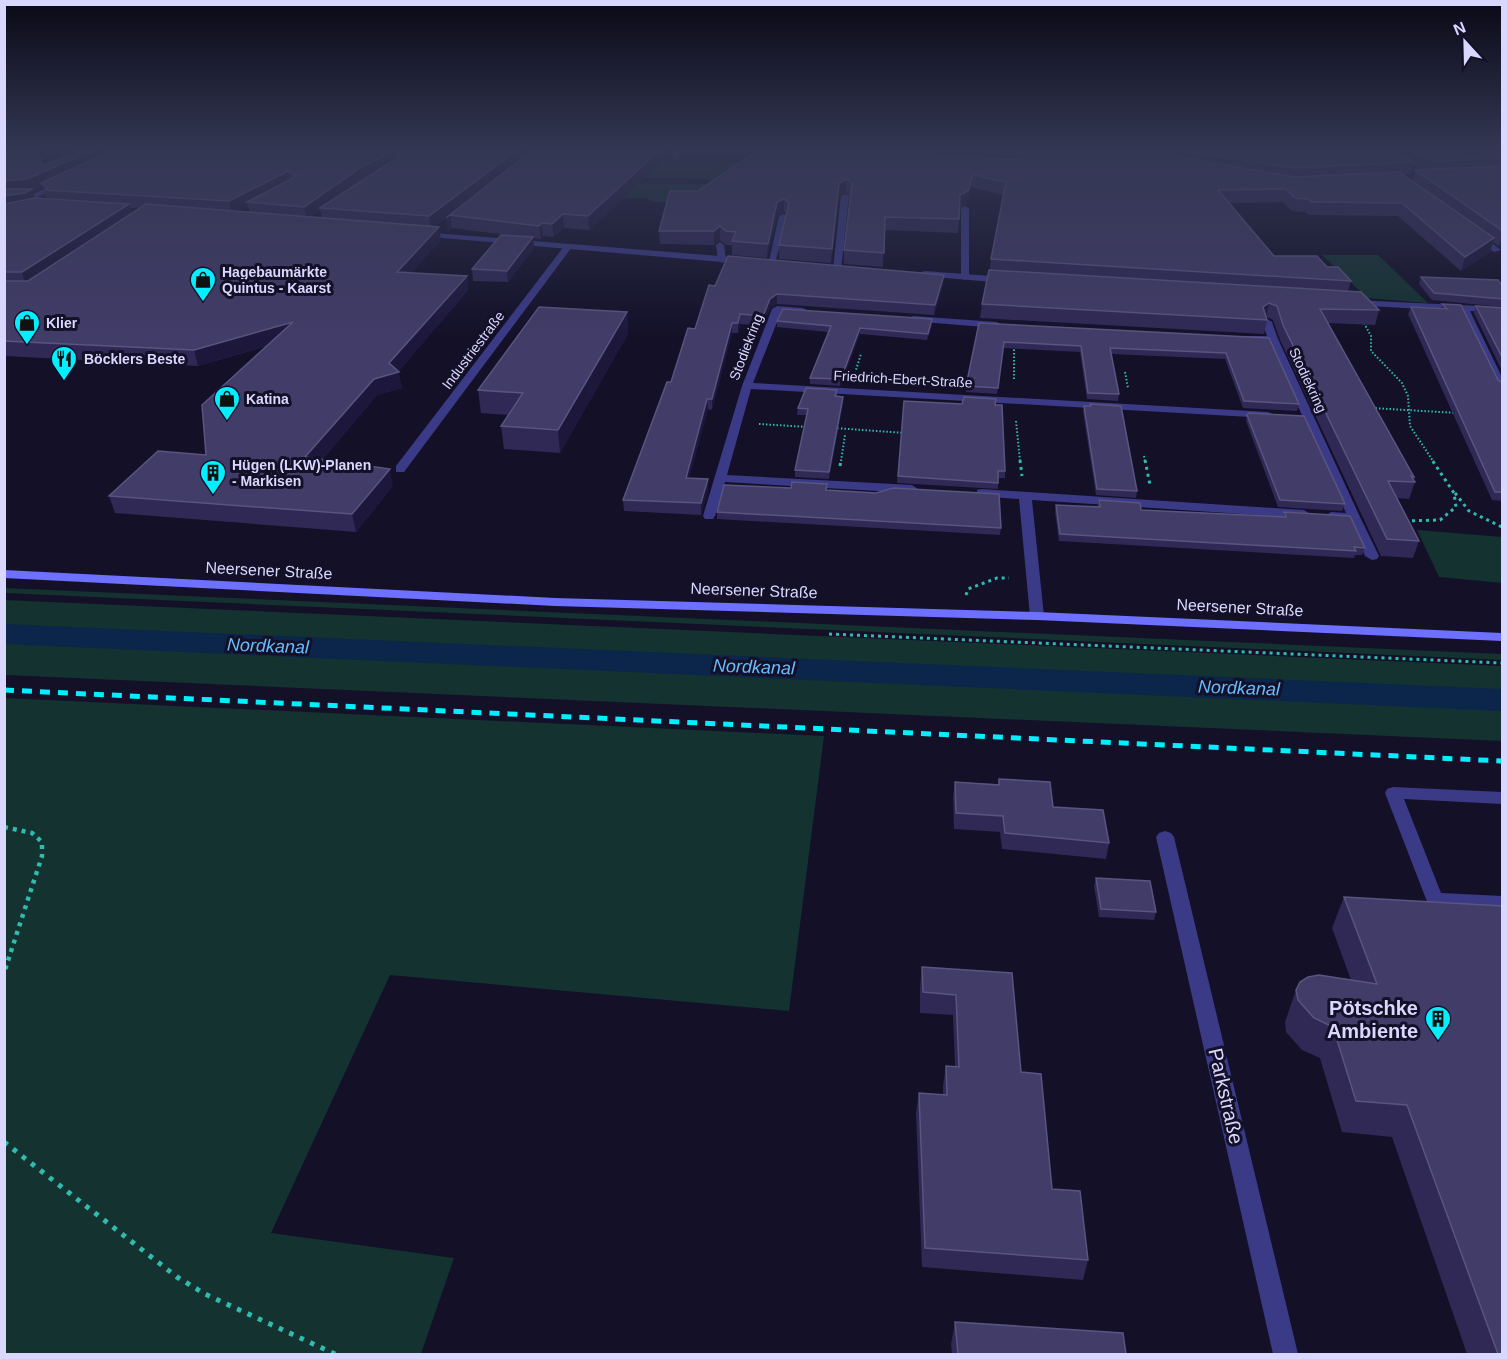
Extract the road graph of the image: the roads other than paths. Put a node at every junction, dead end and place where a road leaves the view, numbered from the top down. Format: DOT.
graph roads {
  1 [pos="843,211"];
  2 [pos="965,211"];
  3 [pos="783,216"];
  4 [pos="443,228"];
  5 [pos="1470,231"];
  6 [pos="414,233"];
  7 [pos="434,235"];
  8 [pos="720,245"];
  9 [pos="568,247"];
  10 [pos="1497,250"];
  11 [pos="722,260"];
  12 [pos="761,263"];
  13 [pos="782,264"];
  14 [pos="826,268"];
  15 [pos="837,269"];
  16 [pos="849,270"];
  17 [pos="918,274"];
  18 [pos="965,277"];
  19 [pos="1018,280"];
  20 [pos="1342,302"];
  21 [pos="1464,309"];
  22 [pos="1503,310"];
  23 [pos="812,312"];
  24 [pos="907,318"];
  25 [pos="1268,322"];
  26 [pos="1014,326"];
  27 [pos="1237,338"];
  28 [pos="1273,339"];
  29 [pos="747,386"];
  30 [pos="1503,387"];
  31 [pos="1296,416"];
  32 [pos="400,469"];
  33 [pos="720,478"];
  34 [pos="927,490"];
  35 [pos="970,493"];
  36 [pos="1025,496"];
  37 [pos="708,516"];
  38 [pos="1354,517"];
  39 [pos="1372,556"];
  40 [pos="4,574"];
  41 [pos="1037,616"];
  42 [pos="1503,637"];
  43 [pos="1503,798"];
  44 [pos="1165,837"];
  45 [pos="1503,903"];
  46 [pos="1286,1354"];
  1 -- 15 [label="street"];
  2 -- 18 [label="street"];
  3 -- 12 [label="street"];
  4 -- 7 [label="street"];
  5 -- 10 [label="street"];
  6 -- 7 [label="street"];
  7 -- 9 [label="street"];
  8 -- 11 [label="street"];
  9 -- 11 [label="street"];
  9 -- 32 [label="street, Industriestraße"];
  11 -- 12 [label="street"];
  12 -- 13 [label="street"];
  14 -- 15 [label="street"];
  15 -- 16 [label="street"];
  17 -- 18 [label="street"];
  18 -- 19 [label="street"];
  20 -- 21 [label="street"];
  21 -- 22 [label="street"];
  21 -- 30 [label="street"];
  23 -- 29 [label="street, Stodiekring"];
  24 -- 26 [label="street"];
  25 -- 28 [label="street"];
  27 -- 28 [label="street, Stodiekring"];
  28 -- 31 [label="street, Stodiekring"];
  29 -- 31 [label="street, Friedrich-Ebert-Straße"];
  29 -- 33 [label="street, Stodiekring"];
  31 -- 38 [label="street, Stodiekring"];
  33 -- 34 [label="street"];
  33 -- 37 [label="street, Stodiekring"];
  35 -- 36 [label="street"];
  36 -- 38 [label="street"];
  36 -- 41 [label="street"];
  38 -- 39 [label="street, Stodiekring"];
  40 -- 41 [label="main road, Neersener Straße"];
  41 -- 42 [label="main road, Neersener Straße"];
  43 -- 45 [label="street"];
  44 -- 46 [label="street, Parkstraße"];
}
